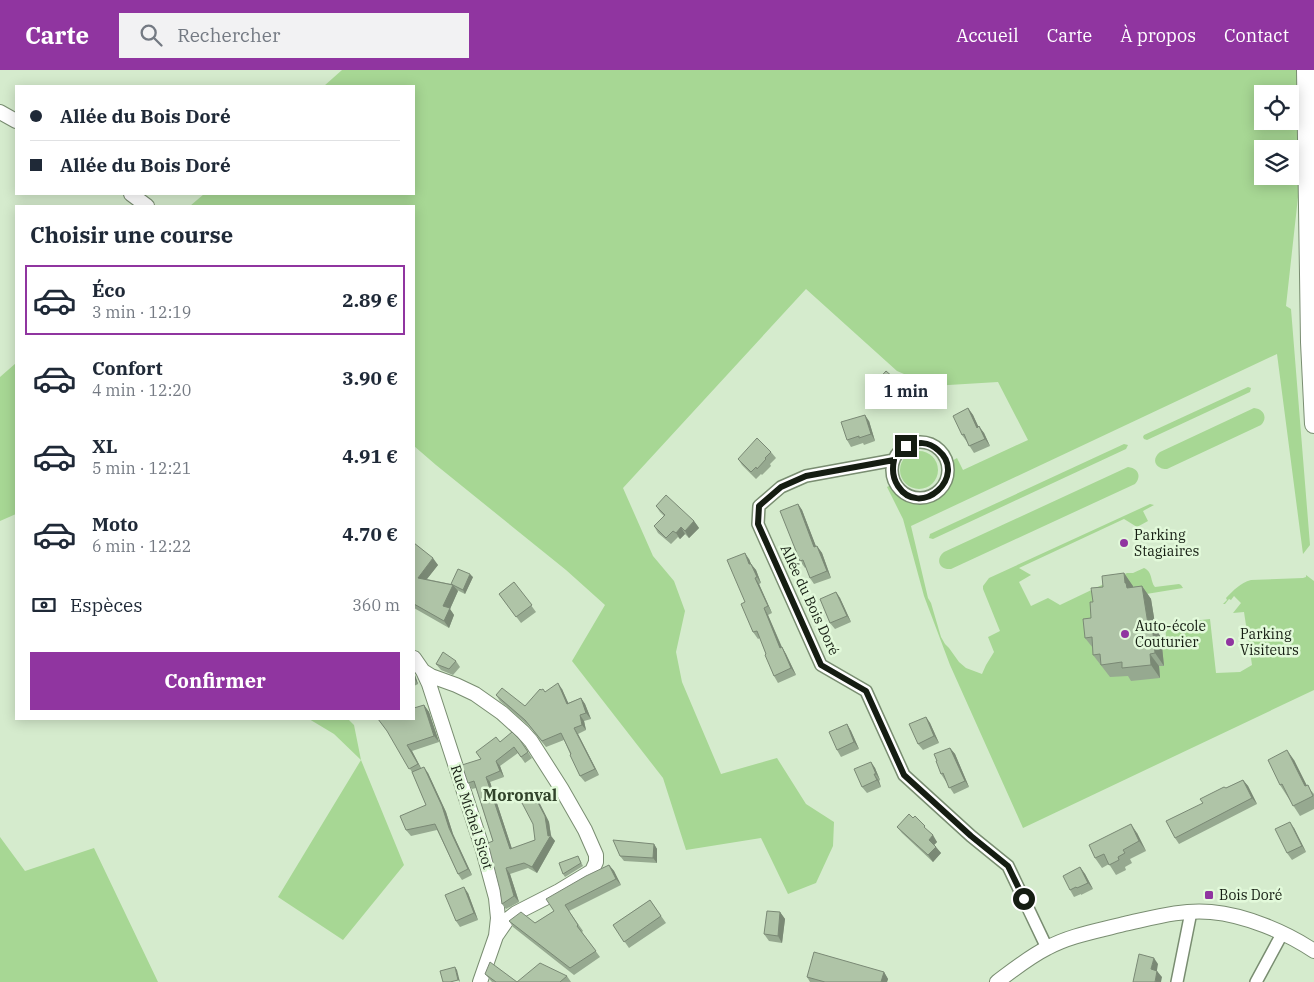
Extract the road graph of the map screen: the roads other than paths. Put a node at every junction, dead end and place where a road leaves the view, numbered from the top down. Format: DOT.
graph roads {
  1 [pos="1306,70"];
  2 [pos="0,112"];
  3 [pos="15,120"];
  4 [pos="133,195"];
  5 [pos="146,205"];
  6 [pos="1314,424"];
  7 [pos="894,460"];
  8 [pos="415,659"];
  9 [pos="423,671"];
  10 [pos="1191,912"];
  11 [pos="1282,934"];
  12 [pos="496,936"];
  13 [pos="1048,948"];
  14 [pos="1314,950"];
  15 [pos="480,982"];
  16 [pos="997,982"];
  17 [pos="1177,982"];
  18 [pos="1256,982"];
  1 -- 6 [label="main road"];
  2 -- 3 [label="street"];
  4 -- 5 [label="street"];
  7 -- 7 [label="street"];
  7 -- 13 [label="street, Allée du Bois Doré"];
  8 -- 9 [label="street, Rue Michel Sicot"];
  9 -- 12 [label="street, Rue Michel Sicot"];
  9 -- 12 [label="street"];
  10 -- 11 [label="street"];
  10 -- 13 [label="street"];
  10 -- 17 [label="street"];
  11 -- 14 [label="street"];
  11 -- 18 [label="street"];
  12 -- 15 [label="street, Rue Michel Sicot"];
  13 -- 16 [label="street"];
}
